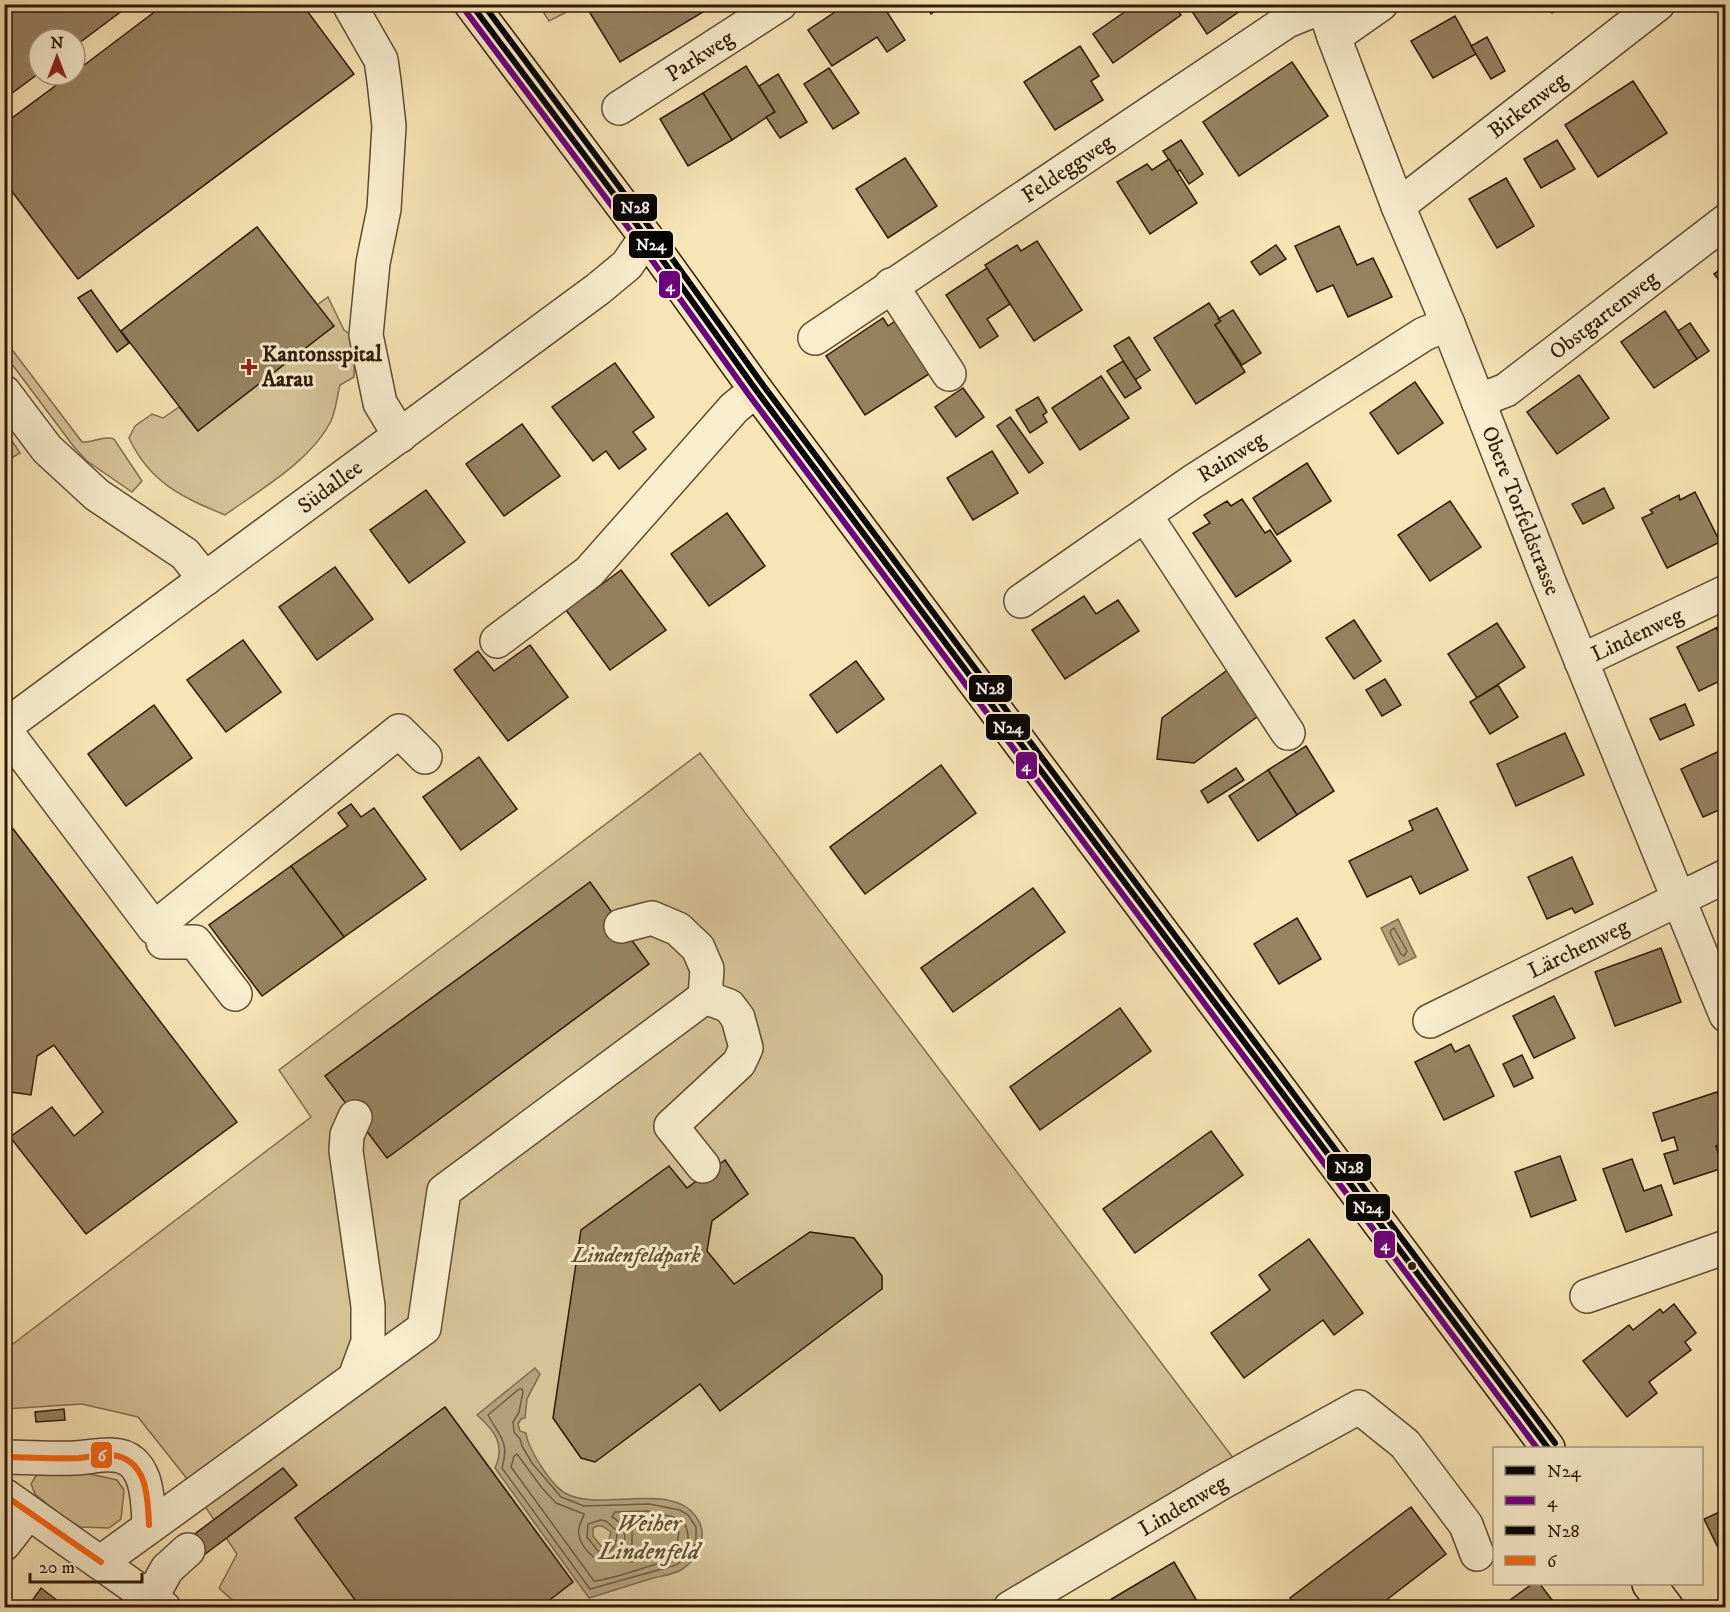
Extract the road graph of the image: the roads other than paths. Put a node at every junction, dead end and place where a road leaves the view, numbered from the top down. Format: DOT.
graph roads {
  1 [pos="349,4"];
  2 [pos="471,4"];
  3 [pos="780,4"];
  4 [pos="1381,4"];
  5 [pos="1658,4"];
  6 [pos="1323,5"];
  7 [pos="1334,37"];
  8 [pos="619,108"];
  9 [pos="1398,206"];
  10 [pos="1725,222"];
  11 [pos="646,237"];
  12 [pos="891,285"];
  13 [pos="1448,324"];
  14 [pos="815,338"];
  15 [pos="949,374"];
  16 [pos="756,390"];
  17 [pos="4,392"];
  18 [pos="1478,401"];
  19 [pos="400,436"];
  20 [pos="1145,514"];
  21 [pos="205,579"];
  22 [pos="1725,592"];
  23 [pos="1021,601"];
  24 [pos="497,641"];
  25 [pos="1581,661"];
  26 [pos="4,728"];
  27 [pos="1288,733"];
  28 [pos="425,757"];
  29 [pos="1725,876"];
  30 [pos="1678,899"];
  31 [pos="621,926"];
  32 [pos="163,942"];
  33 [pos="235,994"];
  34 [pos="705,997"];
  35 [pos="1725,1015"];
  36 [pos="1430,1021"];
  37 [pos="355,1117"];
  38 [pos="703,1166"];
  39 [pos="1725,1247"];
  40 [pos="1587,1296"];
  41 [pos="355,1377"];
  42 [pos="1547,1447"];
  43 [pos="4,1457"];
  44 [pos="16,1504"];
  45 [pos="149,1526"];
  46 [pos="4,1544"];
  47 [pos="188,1550"];
  48 [pos="1477,1554"];
  49 [pos="101,1562"];
  50 [pos="1650,1585"];
  51 [pos="158,1603"];
  52 [pos="1010,1608"];
  53 [pos="1667,1608"];
  1 -- 19 [label="street"];
  2 -- 11 [label="main road"];
  3 -- 8 [label="street, Parkweg"];
  4 -- 7 [label="street"];
  5 -- 9 [label="street, Birkenweg"];
  6 -- 7 [label="street, Obere Torfeldstrasse"];
  6 -- 12 [label="street, Feldeggweg"];
  7 -- 9 [label="street, Obere Torfeldstrasse"];
  9 -- 13 [label="street, Obere Torfeldstrasse"];
  10 -- 18 [label="street, Obstgartenweg"];
  11 -- 16 [label="main road"];
  11 -- 19 [label="street, Südallee"];
  12 -- 14 [label="street, Feldeggweg"];
  12 -- 15 [label="street"];
  13 -- 18 [label="street, Obere Torfeldstrasse"];
  13 -- 20 [label="street, Rainweg"];
  16 -- 24 [label="street"];
  16 -- 42 [label="main road"];
  17 -- 21 [label="street"];
  18 -- 25 [label="street, Obere Torfeldstrasse"];
  19 -- 21 [label="street, Südallee"];
  20 -- 23 [label="street, Rainweg"];
  20 -- 27 [label="street"];
  21 -- 26 [label="street, Südallee"];
  22 -- 25 [label="street, Lindenweg"];
  25 -- 30 [label="street, Obere Torfeldstrasse"];
  26 -- 28 [label="street"];
  29 -- 30 [label="street, Lärchenweg"];
  30 -- 35 [label="street, Obere Torfeldstrasse"];
  30 -- 36 [label="street, Lärchenweg"];
  31 -- 34 [label="street"];
  32 -- 33 [label="street"];
  34 -- 38 [label="street"];
  34 -- 41 [label="street"];
  37 -- 41 [label="street"];
  39 -- 40 [label="street"];
  41 -- 45 [label="street"];
  43 -- 45 [label="street"];
  44 -- 46 [label="street"];
  44 -- 49 [label="street"];
  45 -- 49 [label="street"];
  47 -- 51 [label="street"];
  48 -- 52 [label="street, Lindenweg"];
  49 -- 51 [label="street"];
  50 -- 53 [label="main road"];
}
